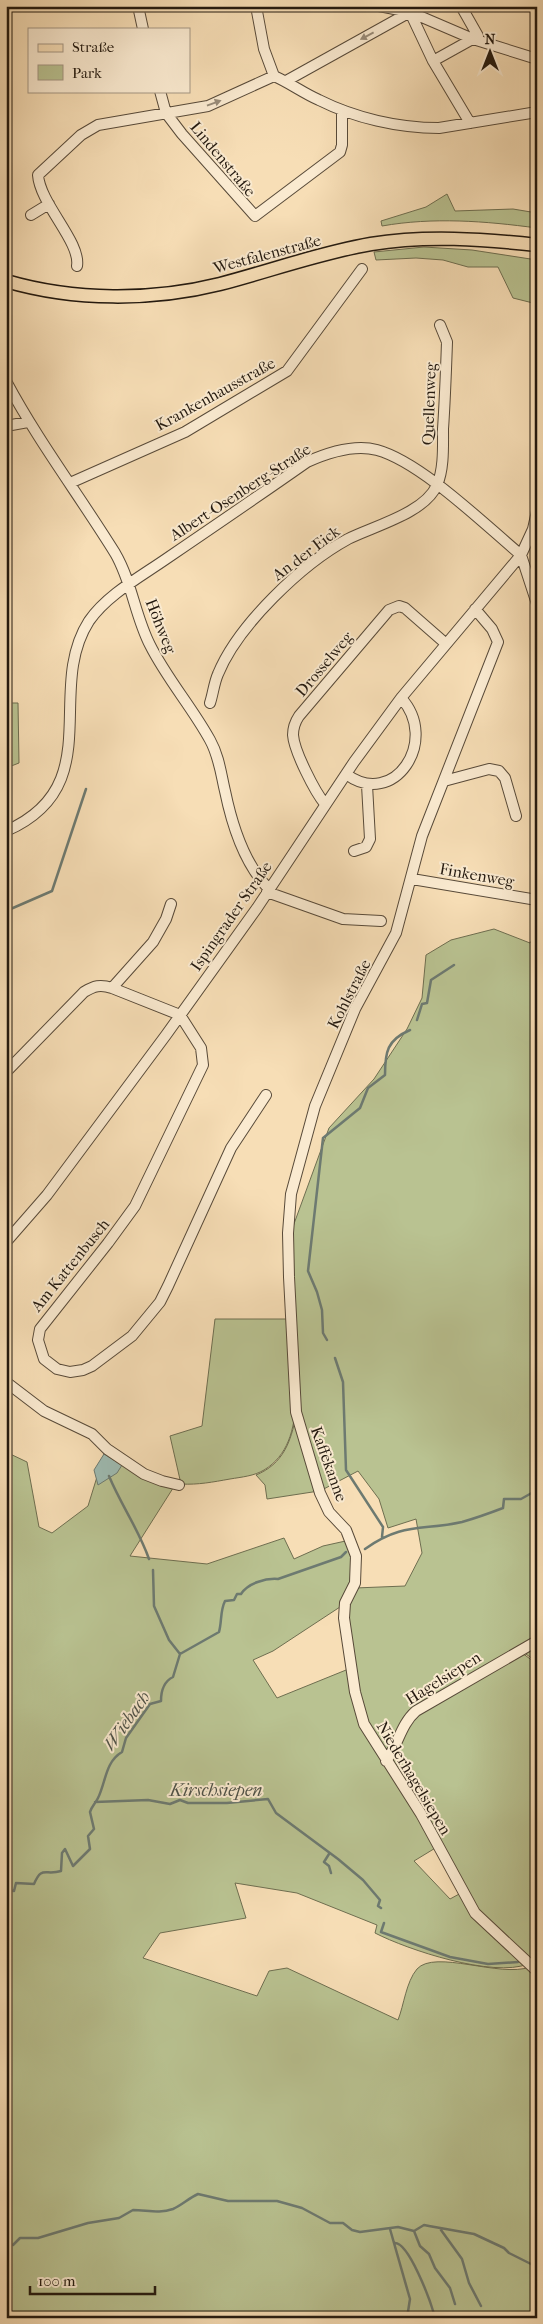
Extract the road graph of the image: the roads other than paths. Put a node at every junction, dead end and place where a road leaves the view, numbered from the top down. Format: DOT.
graph roads {
  1 [pos="138,6"];
  2 [pos="256,6"];
  3 [pos="379,6"];
  4 [pos="421,6"];
  5 [pos="461,6"];
  6 [pos="409,9"];
  7 [pos="143,28"];
  8 [pos="473,39"];
  9 [pos="537,59"];
  10 [pos="433,61"];
  11 [pos="274,76"];
  12 [pos="286,81"];
  13 [pos="160,92"];
  14 [pos="342,110"];
  15 [pos="166,112"];
  16 [pos="537,112"];
  17 [pos="470,123"];
  18 [pos="49,204"];
  19 [pos="31,215"];
  20 [pos="537,245"];
  21 [pos="78,266"];
  22 [pos="362,269"];
  23 [pos="6,281"];
  24 [pos="440,325"];
  25 [pos="6,381"];
  26 [pos="28,422"];
  27 [pos="6,426"];
  28 [pos="70,483"];
  29 [pos="437,486"];
  30 [pos="537,511"];
  31 [pos="521,555"];
  32 [pos="129,584"];
  33 [pos="537,604"];
  34 [pos="475,609"];
  35 [pos="445,643"];
  36 [pos="401,698"];
  37 [pos="210,703"];
  38 [pos="346,774"];
  39 [pos="444,781"];
  40 [pos="368,785"];
  41 [pos="324,804"];
  42 [pos="516,816"];
  43 [pos="6,830"];
  44 [pos="354,851"];
  45 [pos="412,879"];
  46 [pos="268,891"];
  47 [pos="537,900"];
  48 [pos="171,904"];
  49 [pos="381,921"];
  50 [pos="112,988"];
  51 [pos="180,1015"];
  52 [pos="6,1072"];
  53 [pos="266,1095"];
  54 [pos="7,1239"];
  55 [pos="6,1382"];
  56 [pos="296,1412"];
  57 [pos="179,1485"];
  58 [pos="355,1549"];
  59 [pos="537,1641"];
  60 [pos="386,1761"];
  61 [pos="533,1968"];
  1 -- 7 [label="street"];
  2 -- 11 [label="street"];
  3 -- 6 [label="street"];
  4 -- 6 [label="street"];
  5 -- 8 [label="street"];
  6 -- 8 [label="street"];
  6 -- 10 [label="street"];
  6 -- 12 [label="street, one-way"];
  8 -- 9 [label="street"];
  8 -- 10 [label="street"];
  10 -- 17 [label="street"];
  11 -- 12 [label="street"];
  15 -- 11 [label="street, one-way"];
  12 -- 14 [label="street"];
  13 -- 15 [label="street, Lindenstraße"];
  14 -- 15 [label="street, Lindenstraße"];
  14 -- 17 [label="street"];
  15 -- 18 [label="street"];
  16 -- 17 [label="street"];
  18 -- 19 [label="street"];
  18 -- 21 [label="street"];
  20 -- 23 [label="main road, Westfalenstraße"];
  22 -- 28 [label="street, Krankenhausstraße"];
  24 -- 29 [label="street, Quellenweg"];
  25 -- 26 [label="street, Höhweg"];
  26 -- 27 [label="street"];
  26 -- 28 [label="street, Höhweg"];
  28 -- 32 [label="street, Höhweg"];
  29 -- 31 [label="street, Albert-Osenberg-Straße"];
  29 -- 32 [label="street, Albert-Osenberg-Straße"];
  29 -- 37 [label="street, An der Eick"];
  30 -- 31 [label="street, Ispingrader Straße"];
  31 -- 33 [label="street"];
  31 -- 34 [label="street, Ispingrader Straße"];
  32 -- 43 [label="street, Albert-Osenberg-Straße"];
  32 -- 46 [label="street, Höhweg"];
  34 -- 35 [label="street, Ispingrader Straße"];
  34 -- 39 [label="street, Kohlstraße"];
  35 -- 36 [label="street, Ispingrader Straße"];
  35 -- 41 [label="street, Drosselweg"];
  36 -- 38 [label="street, Ispingrader Straße"];
  36 -- 40 [label="street"];
  38 -- 40 [label="street"];
  38 -- 41 [label="street, Ispingrader Straße"];
  39 -- 42 [label="street"];
  39 -- 45 [label="street, Kohlstraße"];
  40 -- 44 [label="street"];
  41 -- 46 [label="street, Ispingrader Straße"];
  45 -- 47 [label="street, Finkenweg"];
  45 -- 56 [label="street, Kohlstraße"];
  46 -- 49 [label="street"];
  46 -- 51 [label="street, Ispingrader Straße"];
  48 -- 50 [label="street"];
  50 -- 51 [label="street"];
  50 -- 52 [label="street"];
  51 -- 53 [label="street, Am Kattenbusch"];
  51 -- 54 [label="street, Ispingrader Straße"];
  55 -- 57 [label="street"];
  56 -- 58 [label="street, Kaffekanne"];
  58 -- 60 [label="street, Niederhagelsiepen"];
  59 -- 60 [label="street, Hagelsiepen"];
  60 -- 61 [label="street, Niederhagelsiepen"];
}
